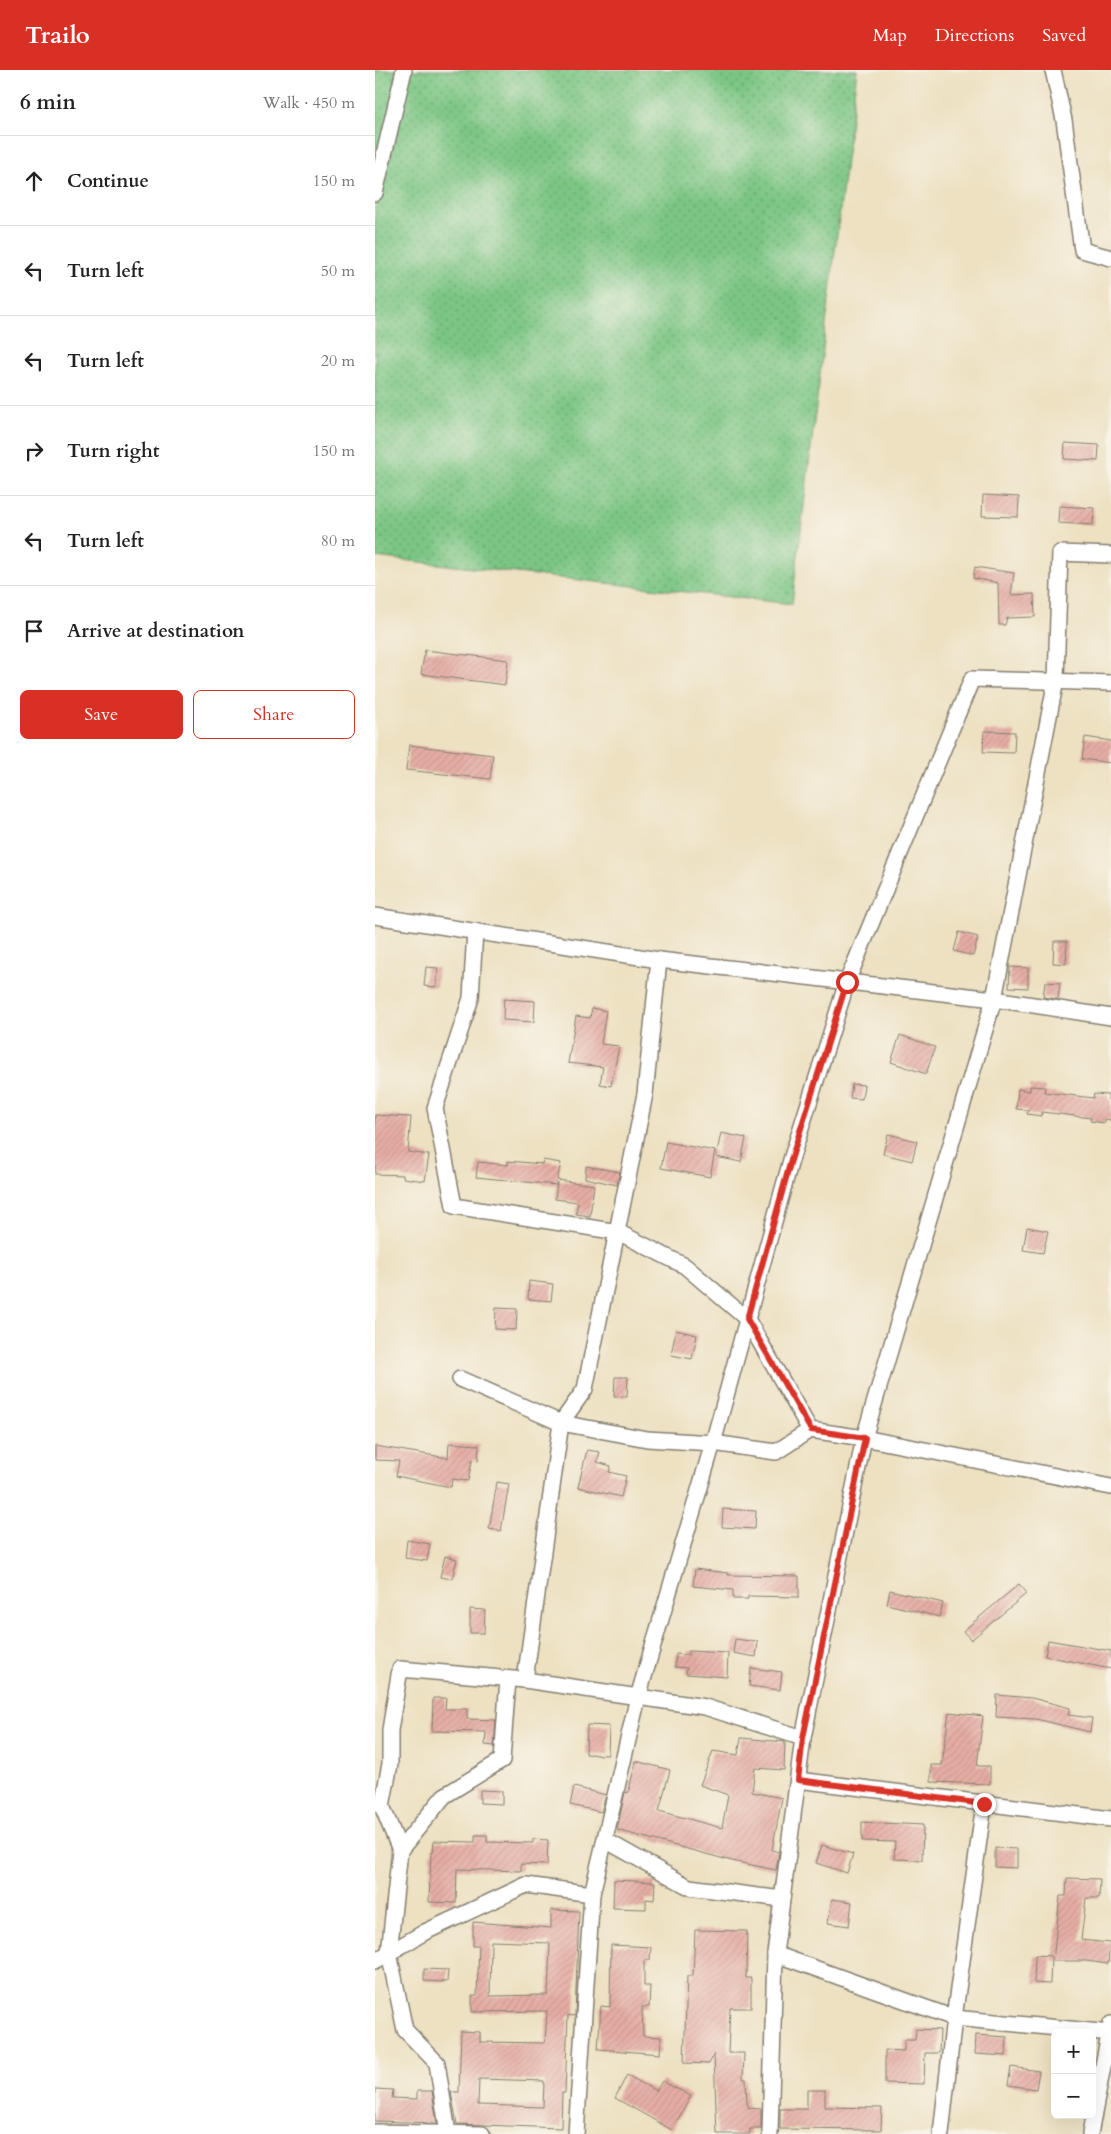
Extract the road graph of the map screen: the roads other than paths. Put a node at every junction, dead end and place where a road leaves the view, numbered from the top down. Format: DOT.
graph roads {
  1 [pos="405,70"];
  2 [pos="1053,70"];
  3 [pos="375,192"];
  4 [pos="1111,258"];
  5 [pos="1111,555"];
  6 [pos="1056,680"];
  7 [pos="1111,683"];
  8 [pos="375,916"];
  9 [pos="475,932"];
  10 [pos="659,960"];
  11 [pos="847,982"];
  12 [pos="993,999"];
  13 [pos="1111,1017"];
  14 [pos="617,1232"];
  15 [pos="747,1319"];
  16 [pos="460,1379"];
  17 [pos="561,1423"];
  18 [pos="811,1430"];
  19 [pos="865,1438"];
  20 [pos="713,1443"];
  21 [pos="1111,1487"];
  22 [pos="508,1679"];
  23 [pos="525,1680"];
  24 [pos="638,1697"];
  25 [pos="803,1738"];
  26 [pos="798,1780"];
  27 [pos="380,1791"];
  28 [pos="984,1804"];
  29 [pos="1111,1819"];
  30 [pos="605,1840"];
  31 [pos="400,1850"];
  32 [pos="592,1894"];
  33 [pos="782,1899"];
  34 [pos="389,1953"];
  35 [pos="775,1954"];
  36 [pos="375,1961"];
  37 [pos="954,2018"];
  38 [pos="1110,2030"];
  39 [pos="375,2132"];
  40 [pos="425,2133"];
  41 [pos="448,2133"];
  42 [pos="482,2134"];
  43 [pos="576,2134"];
  44 [pos="770,2134"];
  45 [pos="941,2134"];
  46 [pos="1090,2134"];
  1 -- 3 [label="street"];
  2 -- 4 [label="street"];
  5 -- 6 [label="street"];
  6 -- 7 [label="street"];
  6 -- 11 [label="street"];
  6 -- 12 [label="street"];
  8 -- 9 [label="street"];
  9 -- 10 [label="street"];
  9 -- 14 [label="street"];
  10 -- 11 [label="street"];
  10 -- 14 [label="street"];
  11 -- 12 [label="street"];
  11 -- 15 [label="street"];
  12 -- 13 [label="street"];
  12 -- 19 [label="street"];
  14 -- 15 [label="street"];
  14 -- 17 [label="street"];
  15 -- 18 [label="street"];
  15 -- 20 [label="street"];
  16 -- 17 [label="street"];
  17 -- 20 [label="street"];
  17 -- 23 [label="street"];
  18 -- 19 [label="street"];
  18 -- 20 [label="street"];
  19 -- 21 [label="street"];
  19 -- 25 [label="street"];
  20 -- 24 [label="street"];
  22 -- 23 [label="street"];
  22 -- 27 [label="street"];
  22 -- 31 [label="street"];
  23 -- 24 [label="street"];
  24 -- 25 [label="street"];
  24 -- 30 [label="street"];
  25 -- 26 [label="street"];
  26 -- 28 [label="street"];
  26 -- 33 [label="street"];
  27 -- 31 [label="street"];
  28 -- 29 [label="street"];
  28 -- 37 [label="street"];
  30 -- 32 [label="street"];
  30 -- 33 [label="street"];
  31 -- 34 [label="street"];
  32 -- 34 [label="street"];
  32 -- 43 [label="street"];
  33 -- 35 [label="street"];
  34 -- 36 [label="street"];
  34 -- 41 [label="street"];
  35 -- 37 [label="street"];
  35 -- 44 [label="street"];
  37 -- 38 [label="street"];
  37 -- 45 [label="street"];
  38 -- 46 [label="street"];
  39 -- 40 [label="street"];
  40 -- 41 [label="street"];
  41 -- 42 [label="street"];
}
